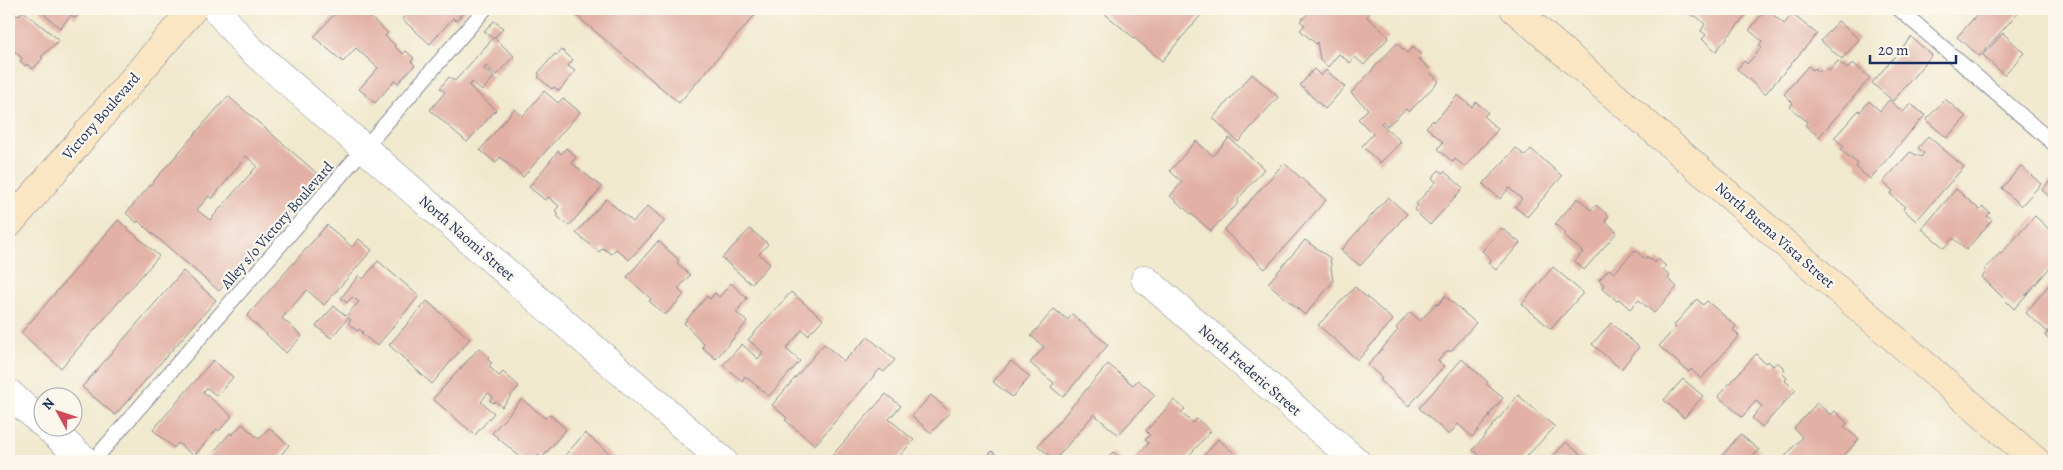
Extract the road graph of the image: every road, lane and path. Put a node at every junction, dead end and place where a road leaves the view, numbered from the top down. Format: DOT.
graph roads {
  1 [pos="193,9"];
  2 [pos="216,9"];
  3 [pos="484,9"];
  4 [pos="1514,9"];
  5 [pos="1899,9"];
  6 [pos="2054,144"];
  7 [pos="364,149"];
  8 [pos="9,224"];
  9 [pos="1145,279"];
  10 [pos="9,393"];
  11 [pos="32,414"];
  12 [pos="60,438"];
  13 [pos="86,461"];
  14 [pos="93,461"];
  15 [pos="724,461"];
  16 [pos="1356,461"];
  17 [pos="2036,461"];
  1 -- 8 [label="main road, Victory Boulevard"];
  2 -- 7 [label="street, North Naomi Street"];
  3 -- 7 [label="lane, Alley s/o Victory Boulevard"];
  4 -- 17 [label="main road, North Buena Vista Street"];
  5 -- 6 [label="lane"];
  7 -- 14 [label="lane, Alley s/o Victory Boulevard"];
  7 -- 15 [label="street, North Naomi Street"];
  9 -- 16 [label="street, North Frederic Street"];
  10 -- 11 [label="street"];
  12 -- 13 [label="street"];
}
